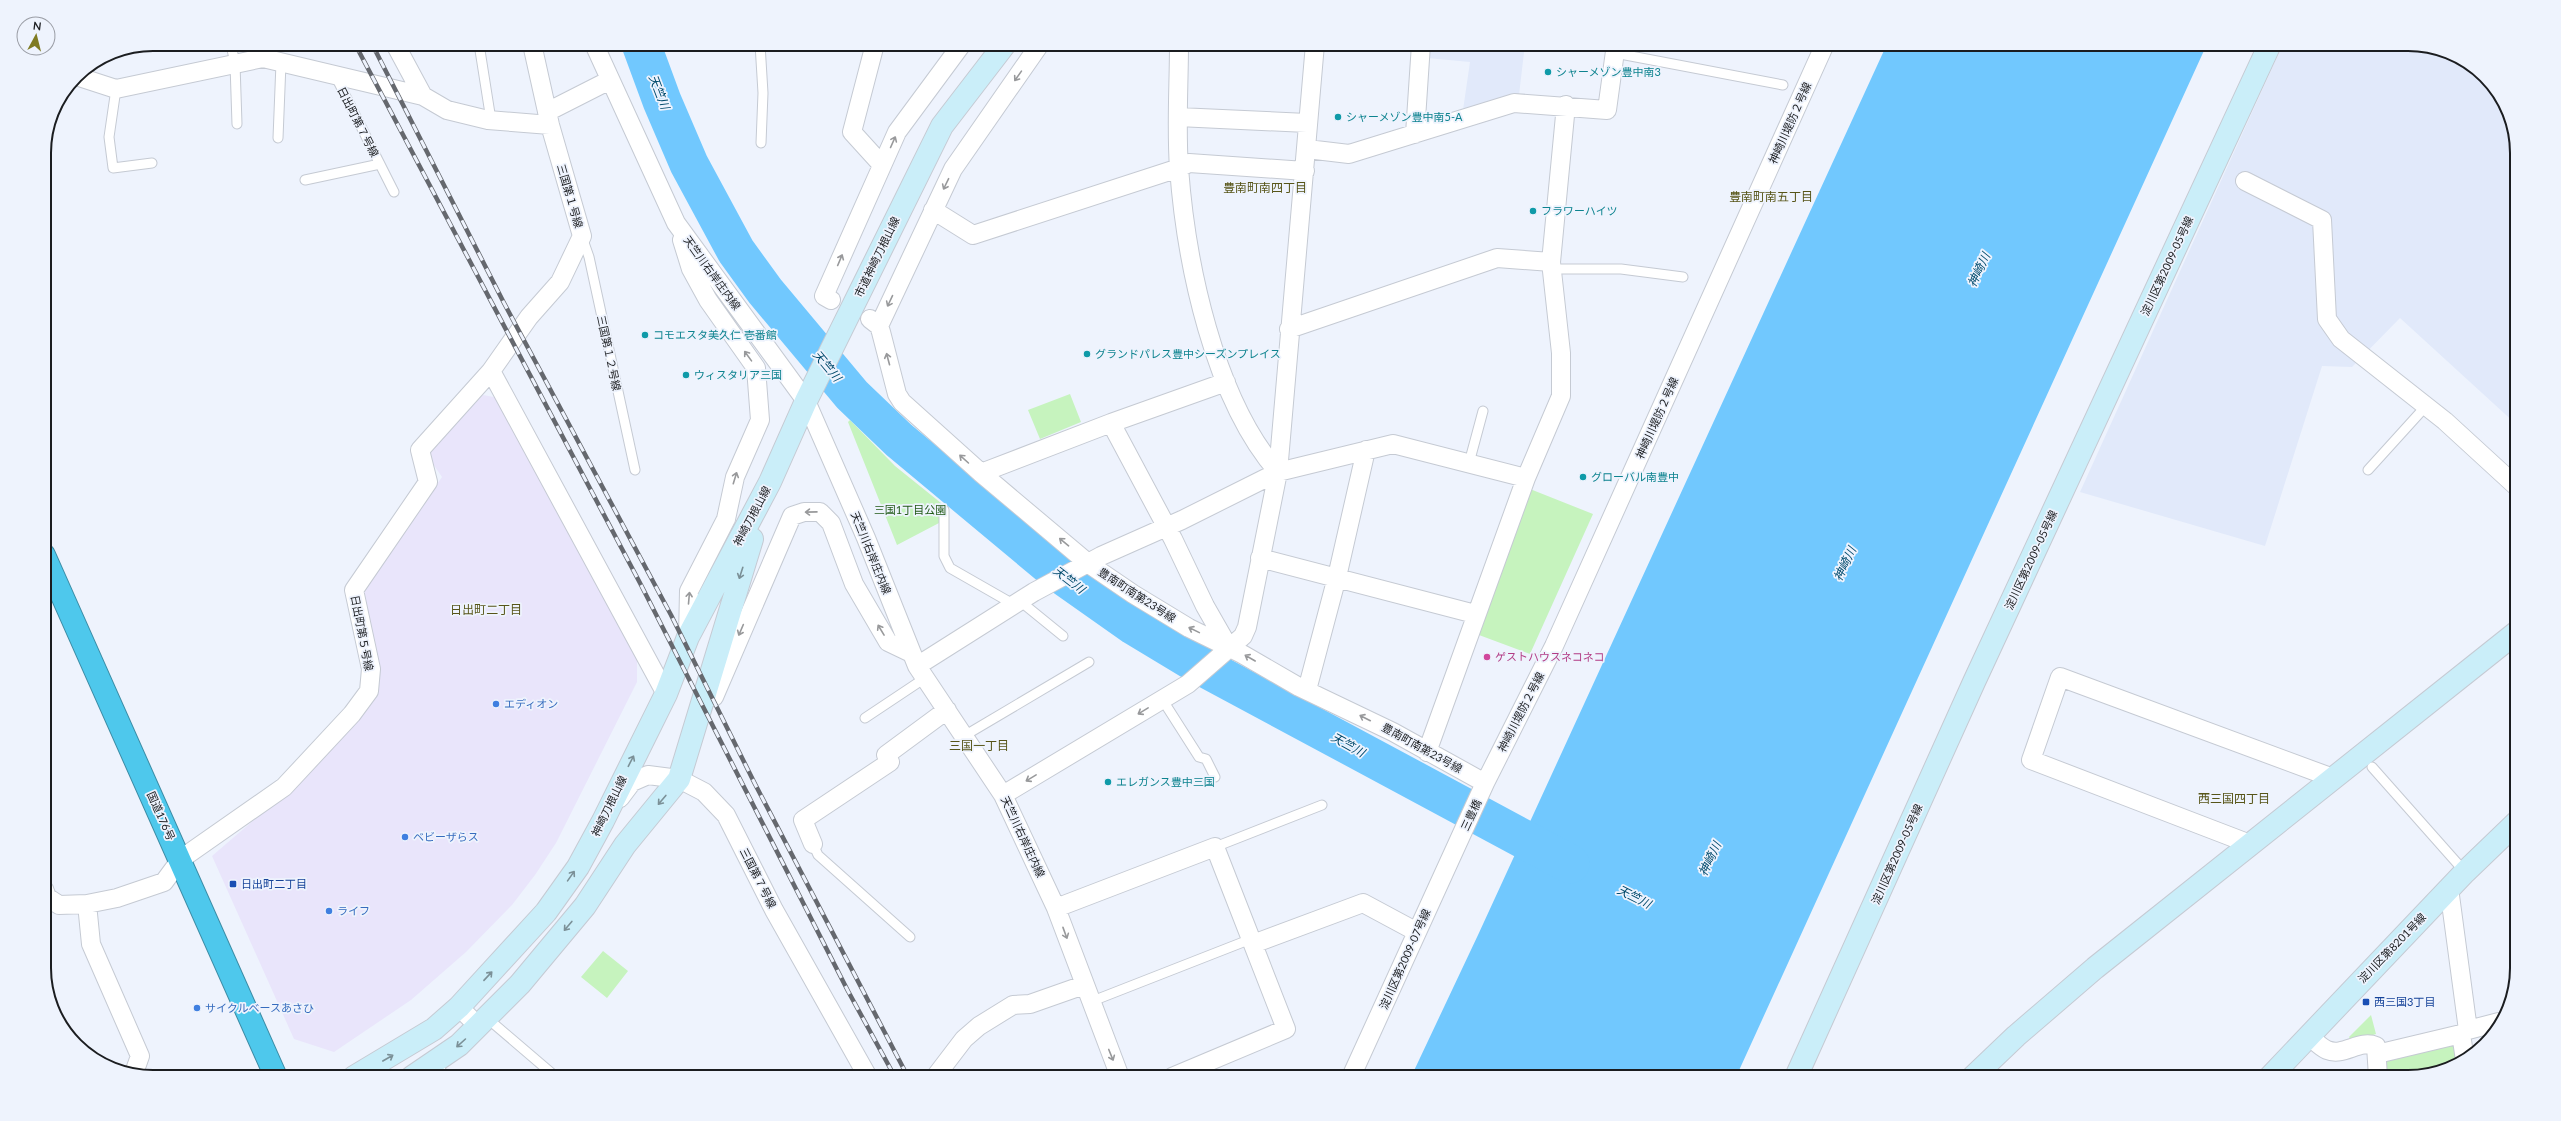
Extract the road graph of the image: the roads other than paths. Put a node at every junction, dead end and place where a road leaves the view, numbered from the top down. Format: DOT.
graph roads {
  1 [pos="232,51"];
  2 [pos="399,51"];
  3 [pos="480,51"];
  4 [pos="534,51"];
  5 [pos="597,51"];
  6 [pos="760,51"];
  7 [pos="873,51"];
  8 [pos="957,51"];
  9 [pos="1000,51"];
  10 [pos="1035,51"];
  11 [pos="1179,51"];
  12 [pos="1314,51"];
  13 [pos="1421,51"];
  14 [pos="1616,51"];
  15 [pos="1630,51"];
  16 [pos="1822,51"];
  17 [pos="2267,51"];
  18 [pos="281,63"];
  19 [pos="235,64"];
  20 [pos="335,75"];
  21 [pos="84,79"];
  22 [pos="610,80"];
  23 [pos="1783,85"];
  24 [pos="116,89"];
  25 [pos="423,96"];
  26 [pos="1566,105"];
  27 [pos="1178,117"];
  28 [pos="549,119"];
  29 [pos="491,120"];
  30 [pos="1307,123"];
  31 [pos="236,124"];
  32 [pos="1415,134"];
  33 [pos="278,138"];
  34 [pos="761,143"];
  35 [pos="1307,150"];
  36 [pos="152,163"];
  37 [pos="380,164"];
  38 [pos="882,165"];
  39 [pos="1179,168"];
  40 [pos="1305,171"];
  41 [pos="305,180"];
  42 [pos="2245,181"];
  43 [pos="394,192"];
  44 [pos="933,210"];
  45 [pos="676,224"];
  46 [pos="582,236"];
  47 [pos="1551,265"];
  48 [pos="1683,277"];
  49 [pos="828,298"];
  50 [pos="1289,329"];
  51 [pos="491,371"];
  52 [pos="1226,382"];
  53 [pos="810,395"];
  54 [pos="2426,406"];
  55 [pos="1483,411"];
  56 [pos="1111,423"];
  57 [pos="1366,450"];
  58 [pos="1469,463"];
  59 [pos="635,470"];
  60 [pos="2368,470"];
  61 [pos="1278,472"];
  62 [pos="981,473"];
  63 [pos="1526,478"];
  64 [pos="770,482"];
  65 [pos="2510,482"];
  66 [pos="944,510"];
  67 [pos="1166,527"];
  68 [pos="1260,558"];
  69 [pos="1086,565"];
  70 [pos="51,571"];
  71 [pos="1337,577"];
  72 [pos="1016,603"];
  73 [pos="1475,614"];
  74 [pos="1063,636"];
  75 [pos="688,637"];
  76 [pos="2510,638"];
  77 [pos="1227,650"];
  78 [pos="1089,662"];
  79 [pos="918,665"];
  80 [pos="1308,690"];
  81 [pos="666,694"];
  82 [pos="1162,699"];
  83 [pos="947,710"];
  84 [pos="866,718"];
  85 [pos="964,736"];
  86 [pos="1427,752"];
  87 [pos="687,754"];
  88 [pos="2372,767"];
  89 [pos="1215,777"];
  90 [pos="2333,778"];
  91 [pos="679,780"];
  92 [pos="1484,786"];
  93 [pos="1003,795"];
  94 [pos="1322,805"];
  95 [pos="603,821"];
  96 [pos="2510,829"];
  97 [pos="1458,841"];
  98 [pos="813,844"];
  99 [pos="2250,844"];
  100 [pos="1215,847"];
  101 [pos="181,859"];
  102 [pos="2465,872"];
  103 [pos="2449,888"];
  104 [pos="51,899"];
  105 [pos="87,904"];
  106 [pos="1056,908"];
  107 [pos="1417,932"];
  108 [pos="910,937"];
  109 [pos="1252,941"];
  110 [pos="1084,985"];
  111 [pos="1090,1002"];
  112 [pos="459,1007"];
  113 [pos="483,1022"];
  114 [pos="2493,1024"];
  115 [pos="2465,1032"];
  116 [pos="2309,1036"];
  117 [pos="2465,1053"];
  118 [pos="2377,1054"];
  119 [pos="136,1068"];
  120 [pos="273,1070"];
  121 [pos="366,1070"];
  122 [pos="437,1070"];
  123 [pos="547,1070"];
  124 [pos="864,1070"];
  125 [pos="941,1070"];
  126 [pos="1117,1070"];
  127 [pos="1189,1070"];
  128 [pos="1355,1070"];
  129 [pos="1799,1070"];
  130 [pos="1981,1070"];
  131 [pos="2277,1070"];
  132 [pos="2378,1070"];
  1 -- 19 [label="lane"];
  2 -- 25 [label="street"];
  3 -- 29 [label="lane"];
  4 -- 28 [label="street, 三国第１号線"];
  5 -- 22 [label="street, 天竺川右岸庄内線"];
  6 -- 34 [label="lane"];
  7 -- 38 [label="street"];
  38 -- 8 [label="street, one-way"];
  9 -- 53 [label="street, 市道神崎刀根山線"];
  10 -- 44 [label="street, one-way"];
  11 -- 27 [label="street"];
  12 -- 30 [label="street"];
  13 -- 32 [label="street"];
  14 -- 26 [label="street"];
  15 -- 23 [label="lane"];
  16 -- 92 [label="street, 神崎川堤防２号線"];
  17 -- 129 [label="street, 淀川区第2009-05号線"];
  18 -- 19 [label="street"];
  18 -- 20 [label="street"];
  18 -- 33 [label="lane"];
  19 -- 24 [label="street"];
  19 -- 31 [label="lane"];
  20 -- 25 [label="street"];
  20 -- 37 [label="lane, 日出町第７号線"];
  21 -- 24 [label="street"];
  22 -- 28 [label="street"];
  22 -- 45 [label="street, 天竺川右岸庄内線"];
  24 -- 36 [label="lane"];
  25 -- 29 [label="street"];
  26 -- 32 [label="street"];
  26 -- 47 [label="street"];
  27 -- 30 [label="street"];
  27 -- 39 [label="street"];
  28 -- 29 [label="street"];
  28 -- 46 [label="street, 三国第１号線"];
  30 -- 35 [label="street"];
  32 -- 35 [label="street"];
  35 -- 40 [label="street"];
  37 -- 41 [label="lane, 日出町第７号線"];
  37 -- 43 [label="lane"];
  49 -- 38 [label="street, one-way"];
  39 -- 40 [label="street"];
  39 -- 44 [label="street"];
  39 -- 52 [label="street"];
  40 -- 50 [label="street"];
  42 -- 54 [label="street"];
  44 -- 62 [label="street, 豊南町南第23号線"];
  45 -- 53 [label="street, 天竺川右岸庄内線"];
  75 -- 45 [label="street, one-way"];
  46 -- 51 [label="street, 三国第１号線"];
  46 -- 59 [label="lane, 三国第１２号線"];
  47 -- 48 [label="lane"];
  47 -- 50 [label="street"];
  47 -- 63 [label="street"];
  50 -- 61 [label="street"];
  51 -- 81 [label="street"];
  51 -- 101 [label="street, 日出町第５号線"];
  52 -- 56 [label="street"];
  52 -- 61 [label="street"];
  53 -- 64 [label="street, 市道神崎刀根山線"];
  53 -- 79 [label="street, 天竺川右岸庄内線"];
  54 -- 60 [label="lane"];
  54 -- 65 [label="street"];
  55 -- 58 [label="lane"];
  56 -- 62 [label="street"];
  56 -- 67 [label="street"];
  57 -- 58 [label="street"];
  57 -- 61 [label="street"];
  57 -- 71 [label="street"];
  58 -- 63 [label="street"];
  61 -- 67 [label="street"];
  61 -- 68 [label="street"];
  69 -- 62 [label="street, 豊南町南第23号線, one-way"];
  63 -- 73 [label="street"];
  64 -- 75 [label="street, 神崎刀根山線"];
  64 -- 87 [label="street, 神崎刀根山線, one-way"];
  66 -- 72 [label="lane"];
  67 -- 69 [label="street"];
  67 -- 77 [label="street"];
  68 -- 71 [label="street"];
  68 -- 77 [label="street"];
  69 -- 72 [label="street"];
  77 -- 69 [label="street, 豊南町南第23号線, one-way"];
  70 -- 101 [label="highway, 国道176号"];
  71 -- 73 [label="street"];
  71 -- 80 [label="street"];
  72 -- 74 [label="lane"];
  72 -- 79 [label="street"];
  73 -- 86 [label="street"];
  75 -- 81 [label="street, 神崎刀根山線"];
  76 -- 90 [label="street"];
  80 -- 77 [label="street, 豊南町南第23号線, one-way"];
  77 -- 82 [label="street"];
  78 -- 85 [label="lane"];
  79 -- 83 [label="street, 天竺川右岸庄内線"];
  79 -- 84 [label="lane"];
  79 -- 87 [label="street, one-way"];
  86 -- 80 [label="street, 豊南町南第23号線, one-way"];
  95 -- 81 [label="street, 神崎刀根山線, one-way"];
  82 -- 89 [label="lane"];
  82 -- 93 [label="street, one-way"];
  83 -- 85 [label="street, 天竺川右岸庄内線"];
  83 -- 98 [label="street"];
  85 -- 93 [label="street, 天竺川右岸庄内線"];
  86 -- 92 [label="street, 豊南町南第23号線"];
  87 -- 91 [label="street, 神崎刀根山線"];
  88 -- 102 [label="lane"];
  90 -- 99 [label="street"];
  90 -- 99 [label="street"];
  91 -- 95 [label="street, 三国第７号線"];
  91 -- 113 [label="street, 神崎刀根山線, one-way"];
  91 -- 124 [label="street, 三国第７号線"];
  92 -- 97 [label="street, 三豊橋"];
  93 -- 106 [label="street, 天竺川右岸庄内線"];
  94 -- 100 [label="lane"];
  112 -- 95 [label="street, 神崎刀根山線, one-way"];
  96 -- 102 [label="street, 淀川区第8201号線"];
  97 -- 107 [label="street, 淀川区第2009-07号線"];
  98 -- 108 [label="lane"];
  99 -- 130 [label="street"];
  100 -- 106 [label="street"];
  100 -- 109 [label="street"];
  101 -- 105 [label="street"];
  101 -- 120 [label="highway, 国道176号"];
  102 -- 103 [label="street, 淀川区第8201号線"];
  103 -- 115 [label="street"];
  103 -- 116 [label="street, 淀川区第8201号線"];
  104 -- 105 [label="street"];
  105 -- 119 [label="street"];
  106 -- 110 [label="street, 天竺川右岸庄内線, one-way"];
  107 -- 109 [label="street"];
  107 -- 128 [label="street, 淀川区第2009-07号線"];
  109 -- 111 [label="lane"];
  109 -- 127 [label="street"];
  110 -- 111 [label="street, 天竺川右岸庄内線"];
  110 -- 125 [label="street"];
  111 -- 126 [label="street, 天竺川右岸庄内線, one-way"];
  112 -- 113 [label="street"];
  121 -- 112 [label="street, 神崎刀根山線, one-way"];
  113 -- 122 [label="street, 神崎刀根山線, one-way"];
  113 -- 123 [label="lane"];
  114 -- 115 [label="street"];
  115 -- 117 [label="street"];
  115 -- 118 [label="street"];
  116 -- 118 [label="street"];
  116 -- 131 [label="street, 淀川区第8201号線"];
  118 -- 132 [label="street"];
}
